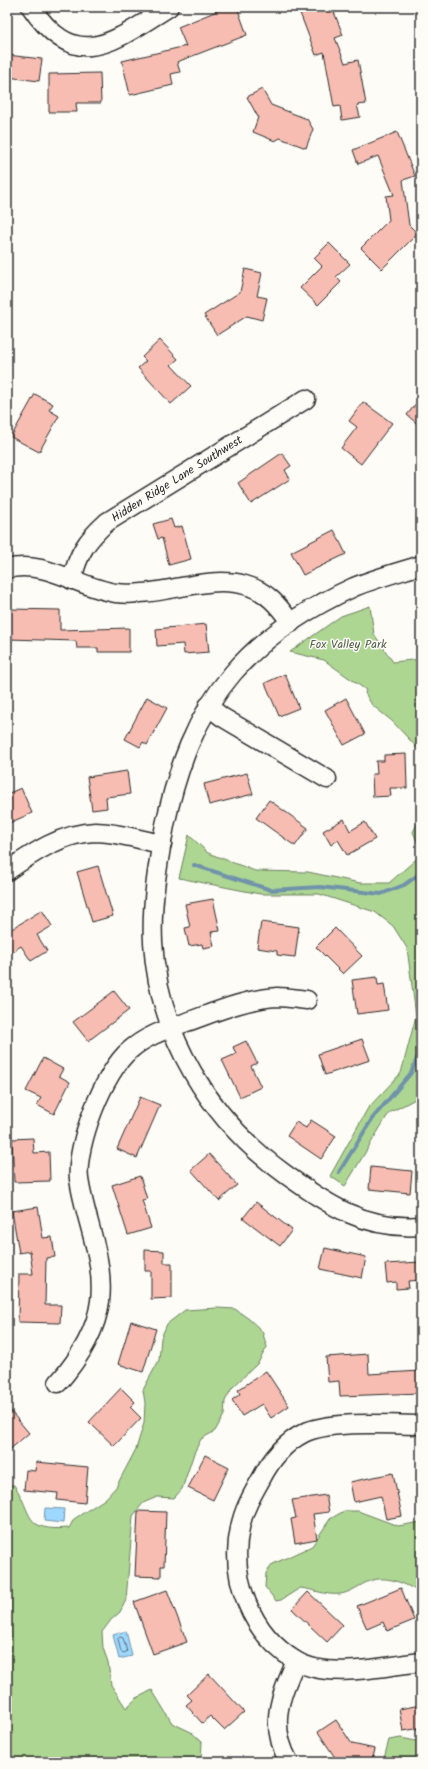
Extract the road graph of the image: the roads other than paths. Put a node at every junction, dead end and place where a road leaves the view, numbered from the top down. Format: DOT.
graph roads {
  1 [pos="31,7"];
  2 [pos="169,7"];
  3 [pos="306,399"];
  4 [pos="421,565"];
  5 [pos="7,569"];
  6 [pos="72,580"];
  7 [pos="291,623"];
  8 [pos="208,706"];
  9 [pos="327,779"];
  10 [pos="162,844"];
  11 [pos="7,871"];
  12 [pos="307,1000"];
  13 [pos="172,1028"];
  14 [pos="421,1226"];
  15 [pos="58,1383"];
  16 [pos="421,1424"];
  17 [pos="296,1661"];
  18 [pos="421,1662"];
  19 [pos="289,1762"];
  1 -- 2 [label="street"];
  3 -- 6 [label="street, Hidden Ridge Lane Southwest"];
  4 -- 7 [label="street"];
  5 -- 6 [label="street"];
  6 -- 7 [label="street"];
  7 -- 8 [label="street"];
  8 -- 9 [label="street"];
  8 -- 10 [label="street"];
  10 -- 11 [label="street"];
  10 -- 13 [label="street"];
  12 -- 13 [label="street"];
  13 -- 14 [label="street"];
  13 -- 15 [label="street"];
  16 -- 17 [label="street"];
  17 -- 18 [label="street"];
  17 -- 19 [label="street"];
}
